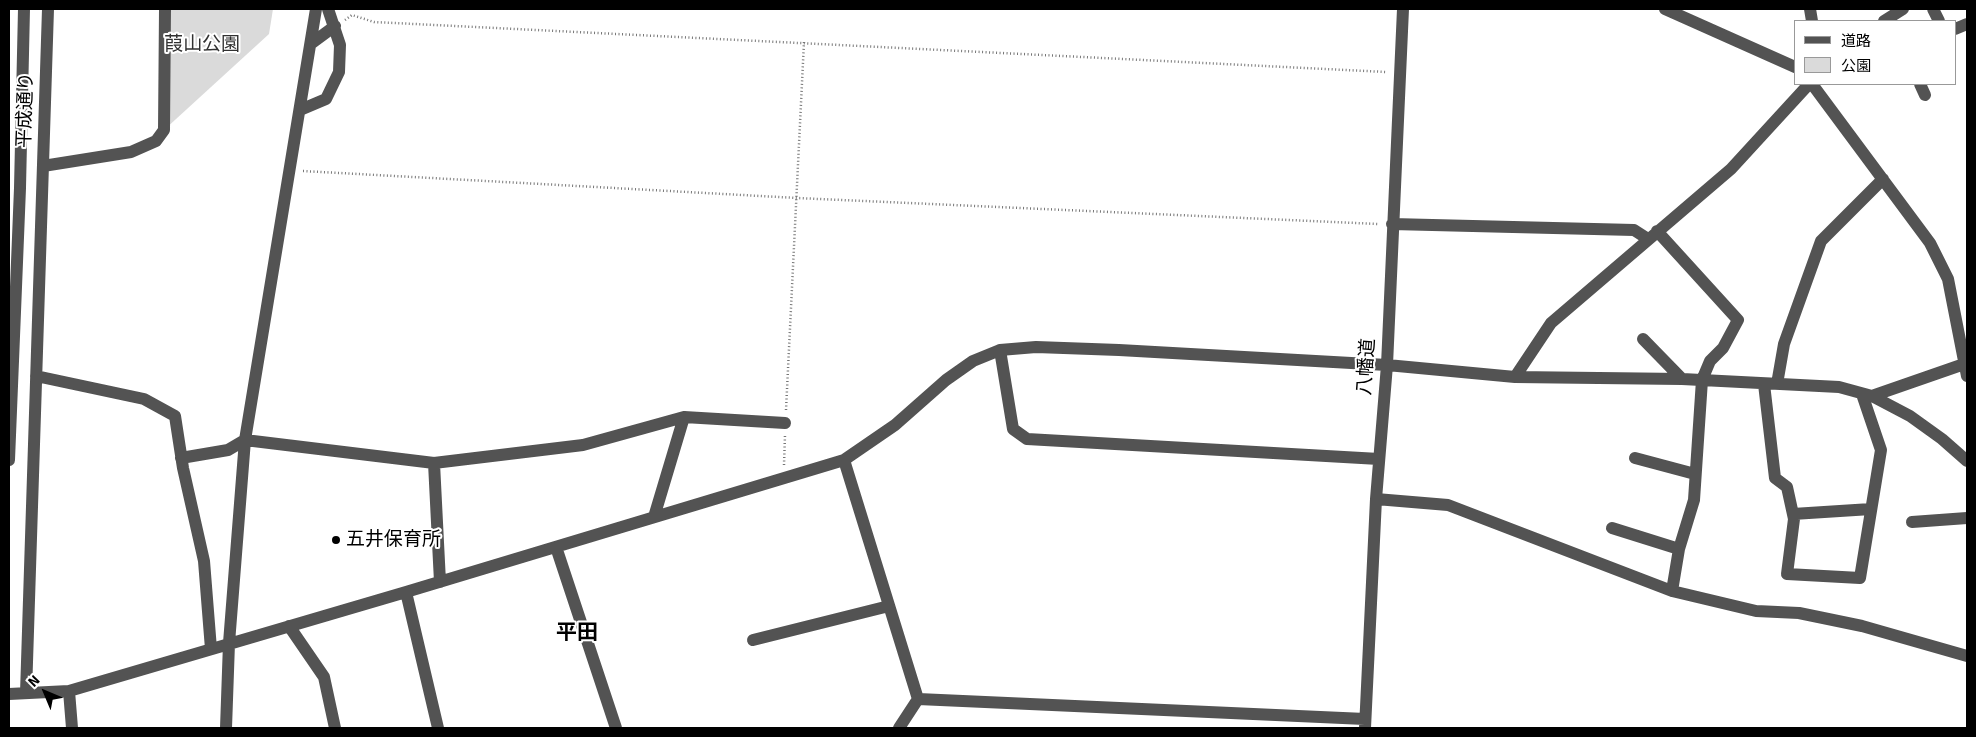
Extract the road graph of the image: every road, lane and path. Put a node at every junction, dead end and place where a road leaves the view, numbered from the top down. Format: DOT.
graph roads {
  1 [pos="24,9"];
  2 [pos="48,9"];
  3 [pos="165,9"];
  4 [pos="316,9"];
  5 [pos="328,9"];
  6 [pos="1403,9"];
  7 [pos="1665,9"];
  8 [pos="1903,9"];
  9 [pos="1888,20"];
  10 [pos="335,26"];
  11 [pos="804,42"];
  12 [pos="312,43"];
  13 [pos="340,45"];
  14 [pos="1794,67"];
  15 [pos="1400,72"];
  16 [pos="1810,85"];
  17 [pos="1812,85"];
  18 [pos="300,110"];
  19 [pos="43,166"];
  20 [pos="290,170"];
  21 [pos="1883,179"];
  22 [pos="15,188"];
  23 [pos="797,198"];
  24 [pos="1392,224"];
  25 [pos="1652,235"];
  26 [pos="1644,339"];
  27 [pos="1000,350"];
  28 [pos="11,359"];
  29 [pos="1387,365"];
  30 [pos="1966,368"];
  31 [pos="36,376"];
  32 [pos="1514,376"];
  33 [pos="1682,379"];
  34 [pos="1702,380"];
  35 [pos="1764,384"];
  36 [pos="1777,384"];
  37 [pos="1867,395"];
  38 [pos="684,417"];
  39 [pos="785,423"];
  40 [pos="245,440"];
  41 [pos="181,458"];
  42 [pos="1635,458"];
  43 [pos="1379,459"];
  44 [pos="9,460"];
  45 [pos="844,460"];
  46 [pos="1967,461"];
  47 [pos="434,463"];
  48 [pos="1695,474"];
  49 [pos="784,476"];
  50 [pos="1376,499"];
  51 [pos="1872,509"];
  52 [pos="1793,514"];
  53 [pos="654,517"];
  54 [pos="1967,518"];
  55 [pos="1912,522"];
  56 [pos="1612,528"];
  57 [pos="556,547"];
  58 [pos="1679,549"];
  59 [pos="440,582"];
  60 [pos="1672,591"];
  61 [pos="406,592"];
  62 [pos="889,606"];
  63 [pos="289,626"];
  64 [pos="753,640"];
  65 [pos="229,643"];
  66 [pos="211,649"];
  67 [pos="1967,656"];
  68 [pos="69,691"];
  69 [pos="26,693"];
  70 [pos="9,694"];
  71 [pos="918,699"];
  72 [pos="1365,724"];
  73 [pos="72,728"];
  74 [pos="226,728"];
  75 [pos="335,728"];
  76 [pos="438,728"];
  77 [pos="616,728"];
  78 [pos="899,728"];
  1 -- 22 [label="street, 平成通り"];
  2 -- 19 [label="street, 平成通り"];
  3 -- 19 [label="street"];
  4 -- 12 [label="street"];
  5 -- 10 [label="street"];
  6 -- 15 [label="street, 八幡道"];
  7 -- 14 [label="street"];
  8 -- 9 [label="street"];
  10 -- 11 [label="path"];
  10 -- 12 [label="street"];
  10 -- 13 [label="street"];
  11 -- 15 [label="path"];
  11 -- 23 [label="path"];
  12 -- 13 [label="street"];
  12 -- 18 [label="street"];
  13 -- 18 [label="street"];
  15 -- 24 [label="street, 八幡道"];
  16 -- 25 [label="street"];
  17 -- 21 [label="street"];
  18 -- 20 [label="street"];
  19 -- 31 [label="street, 平成通り"];
  20 -- 23 [label="path"];
  20 -- 40 [label="street"];
  21 -- 30 [label="street"];
  21 -- 36 [label="street"];
  22 -- 28 [label="street, 平成通り"];
  23 -- 24 [label="path"];
  23 -- 39 [label="path"];
  24 -- 25 [label="street"];
  24 -- 29 [label="street, 八幡道"];
  25 -- 32 [label="street"];
  25 -- 34 [label="street"];
  26 -- 33 [label="street"];
  27 -- 29 [label="street"];
  27 -- 43 [label="street"];
  27 -- 45 [label="street"];
  28 -- 44 [label="street, 平成通り"];
  29 -- 32 [label="street"];
  29 -- 43 [label="street, 八幡道"];
  30 -- 37 [label="street"];
  31 -- 41 [label="street"];
  31 -- 69 [label="street, 平成通り"];
  32 -- 33 [label="street"];
  33 -- 34 [label="street"];
  34 -- 35 [label="street"];
  34 -- 48 [label="street"];
  35 -- 36 [label="street"];
  35 -- 52 [label="street"];
  36 -- 37 [label="street"];
  37 -- 46 [label="street"];
  37 -- 51 [label="street"];
  38 -- 39 [label="street"];
  38 -- 47 [label="street"];
  38 -- 53 [label="street"];
  39 -- 49 [label="path"];
  40 -- 41 [label="street"];
  40 -- 47 [label="street"];
  40 -- 65 [label="street"];
  41 -- 66 [label="street"];
  42 -- 48 [label="street"];
  43 -- 50 [label="street, 八幡道"];
  45 -- 49 [label="street"];
  45 -- 62 [label="street"];
  47 -- 59 [label="street"];
  48 -- 58 [label="street"];
  49 -- 53 [label="street"];
  50 -- 60 [label="street"];
  50 -- 72 [label="street, 八幡道"];
  51 -- 52 [label="street"];
  51 -- 52 [label="street"];
  53 -- 57 [label="street"];
  54 -- 55 [label="street"];
  56 -- 58 [label="street"];
  57 -- 59 [label="street"];
  57 -- 77 [label="street"];
  58 -- 60 [label="street"];
  59 -- 61 [label="street"];
  60 -- 67 [label="street"];
  61 -- 63 [label="street"];
  61 -- 76 [label="street"];
  62 -- 64 [label="street"];
  62 -- 71 [label="street"];
  63 -- 65 [label="street"];
  63 -- 75 [label="street"];
  65 -- 66 [label="street"];
  65 -- 74 [label="street"];
  66 -- 68 [label="street"];
  68 -- 69 [label="street"];
  68 -- 73 [label="street"];
  69 -- 70 [label="street"];
  71 -- 72 [label="street"];
  71 -- 78 [label="street"];
}
